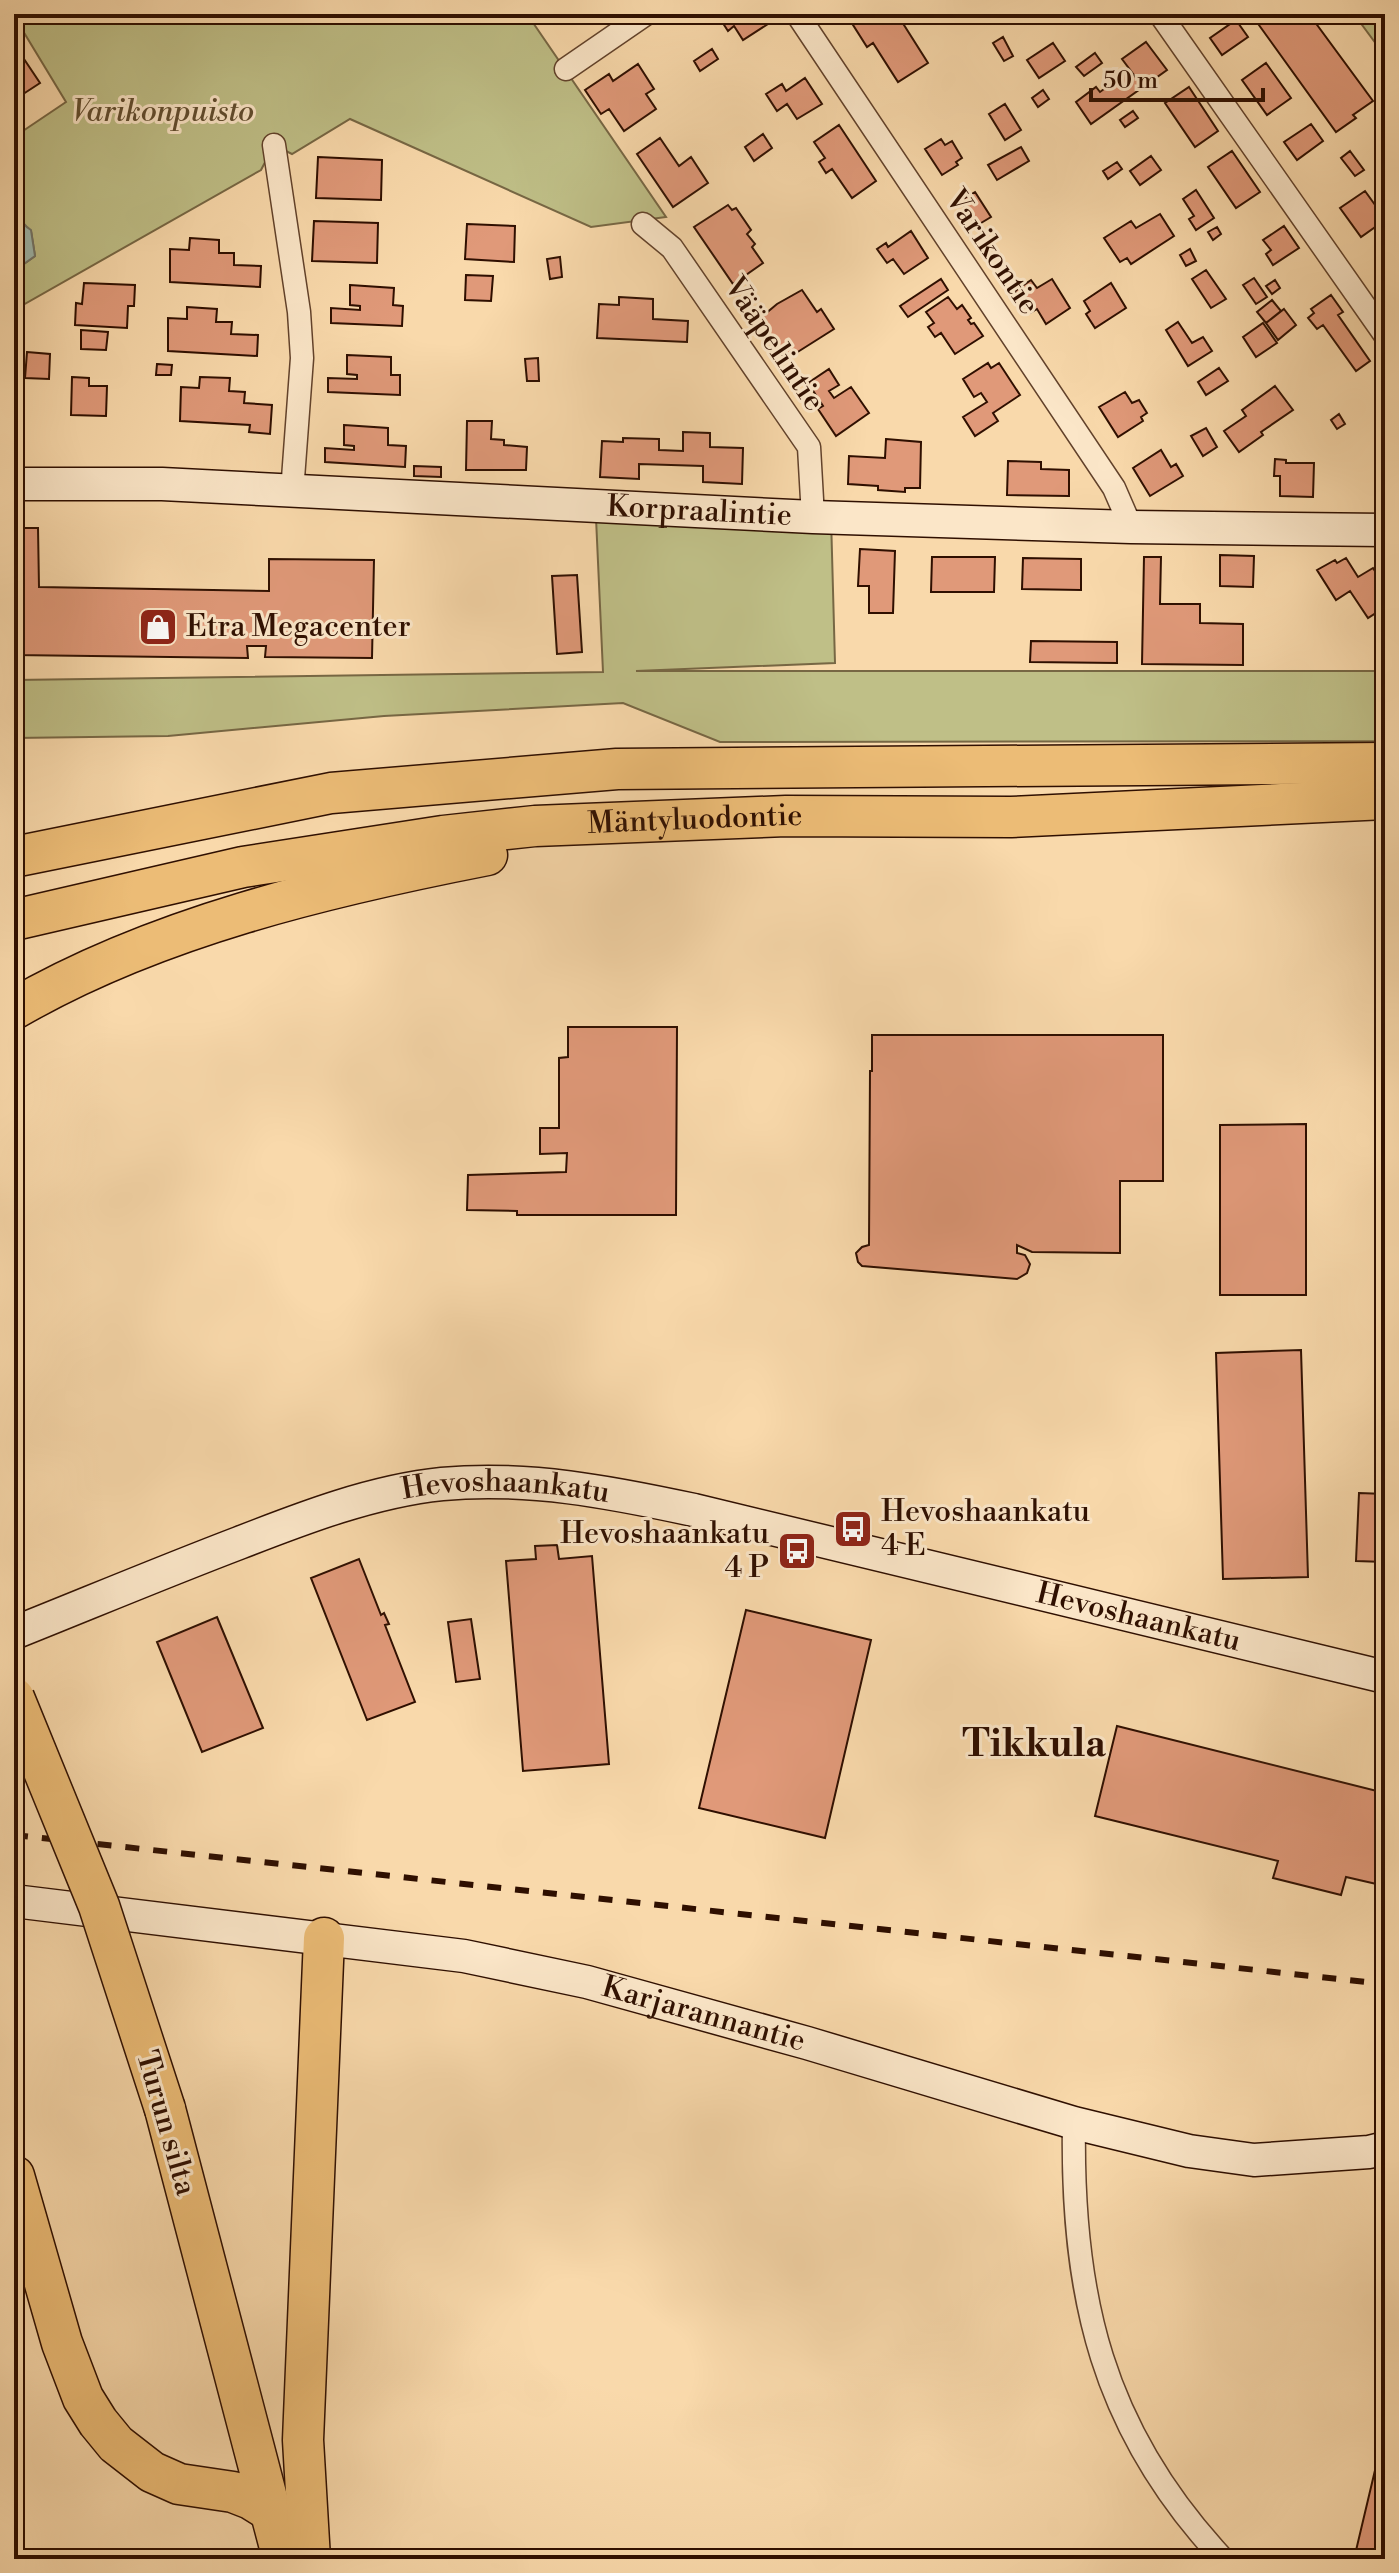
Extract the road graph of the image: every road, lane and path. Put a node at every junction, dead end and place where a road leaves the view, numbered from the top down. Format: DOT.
graph roads {
  1 [pos="646,14"];
  2 [pos="797,14"];
  3 [pos="1160,14"];
  4 [pos="566,69"];
  5 [pos="274,145"];
  6 [pos="643,224"];
  7 [pos="1385,335"];
  8 [pos="14,484"];
  9 [pos="292,492"];
  10 [pos="813,517"];
  11 [pos="1131,527"];
  12 [pos="1385,530"];
  13 [pos="1385,763"];
  14 [pos="1380,801"];
  15 [pos="591,823"];
  16 [pos="14,857"];
  17 [pos="14,920"];
  18 [pos="14,1009"];
  19 [pos="14,1633"];
  20 [pos="1385,1677"];
  21 [pos="14,1698"];
  22 [pos="14,1901"];
  23 [pos="324,1938"];
  24 [pos="1074,2123"];
  25 [pos="1385,2148"];
  26 [pos="14,2176"];
  27 [pos="270,2511"];
  28 [pos="283,2559"];
  29 [pos="310,2559"];
  30 [pos="1223,2559"];
  1 -- 4 [label="street"];
  2 -- 11 [label="street, Varikontie"];
  3 -- 7 [label="street"];
  5 -- 9 [label="street"];
  6 -- 10 [label="street, Vääpelintie"];
  8 -- 9 [label="street, Korpraalintie"];
  9 -- 10 [label="street, Korpraalintie"];
  10 -- 11 [label="street, Korpraalintie"];
  11 -- 12 [label="street, Korpraalintie"];
  13 -- 16 [label="highway, Mäntyluodontie"];
  14 -- 15 [label="highway, Mäntyluodontie"];
  15 -- 17 [label="highway, Mäntyluodontie"];
  15 -- 18 [label="highway"];
  19 -- 20 [label="street, Hevoshaankatu"];
  21 -- 27 [label="highway, Turun silta, bridge"];
  22 -- 23 [label="street, Karjarannantie"];
  23 -- 24 [label="street, Karjarannantie"];
  23 -- 29 [label="highway"];
  24 -- 25 [label="street, Karjarannantie"];
  24 -- 30 [label="street"];
  26 -- 27 [label="highway"];
  27 -- 28 [label="highway, Turun silta"];
}
